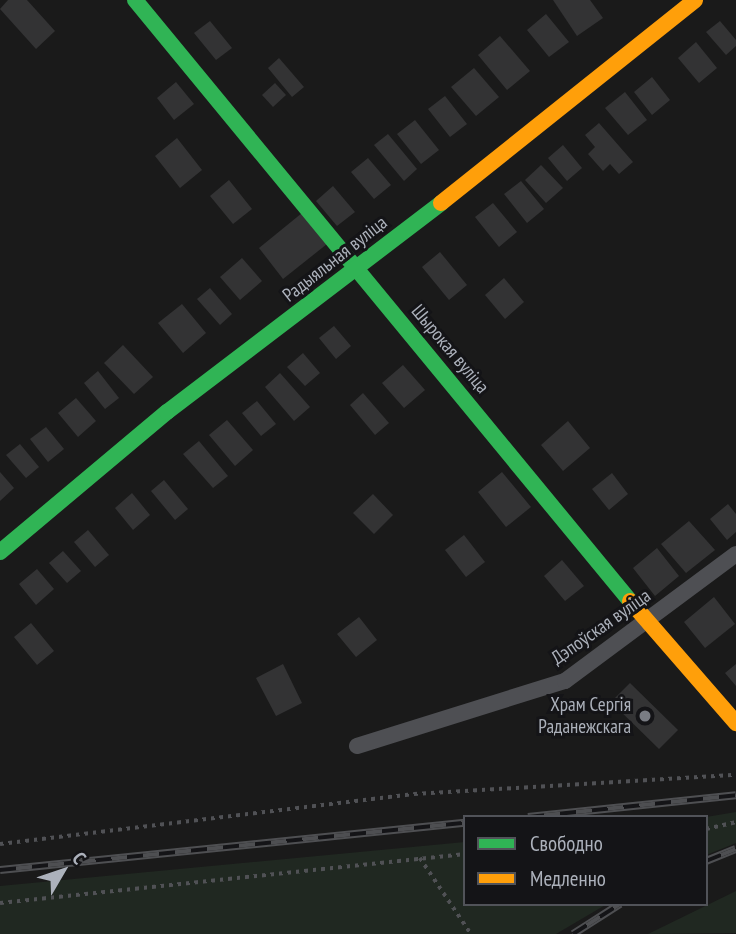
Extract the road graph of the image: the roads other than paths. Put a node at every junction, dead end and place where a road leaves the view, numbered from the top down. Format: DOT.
graph roads {
  1 [pos="135,0"];
  2 [pos="695,0"];
  3 [pos="357,270"];
  4 [pos="0,552"];
  5 [pos="736,554"];
  6 [pos="647,621"];
  7 [pos="736,723"];
  8 [pos="357,746"];
  1 -- 3 [label="street, Шырокая вуліца"];
  2 -- 3 [label="street, Радыяльная вуліца"];
  3 -- 4 [label="street, Радыяльная вуліца"];
  3 -- 6 [label="street, Шырокая вуліца"];
  5 -- 6 [label="street, Дэпоўская вуліца"];
  6 -- 7 [label="street, Шырокая вуліца"];
  6 -- 8 [label="street, Дэпоўская вуліца"];
}
